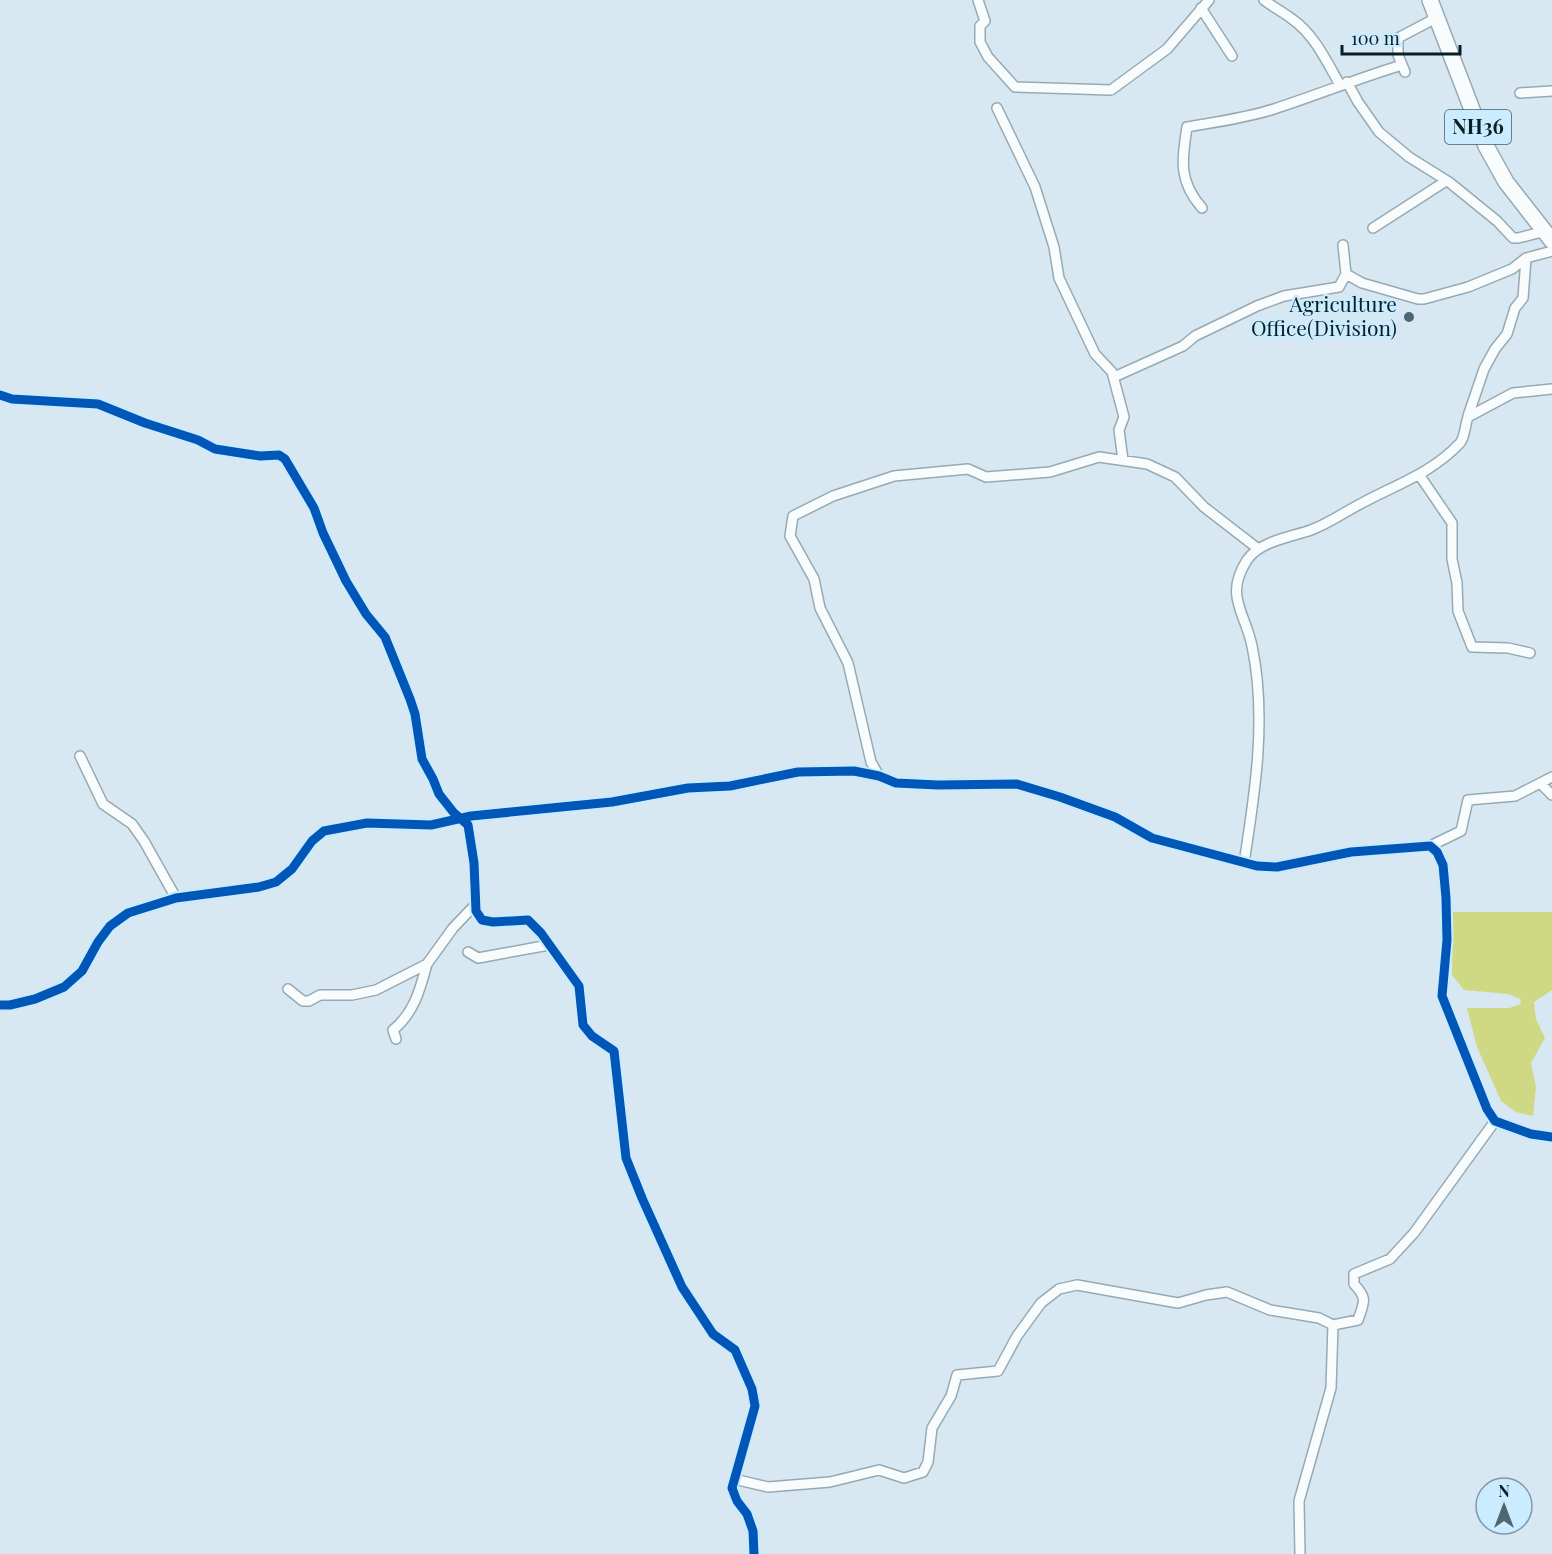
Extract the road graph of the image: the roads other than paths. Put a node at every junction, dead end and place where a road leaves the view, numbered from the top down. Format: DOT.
graph roads {
  1 [pos="978,0"];
  2 [pos="1209,0"];
  3 [pos="1264,0"];
  4 [pos="1430,0"];
  5 [pos="1201,8"];
  6 [pos="1438,17"];
  7 [pos="1232,56"];
  8 [pos="1343,83"];
  9 [pos="1552,91"];
  10 [pos="1520,93"];
  11 [pos="997,108"];
  12 [pos="1446,181"];
  13 [pos="1202,208"];
  14 [pos="1373,228"];
  15 [pos="1549,236"];
  16 [pos="1343,245"];
  17 [pos="1552,250"];
  18 [pos="1526,258"];
  19 [pos="1346,274"];
  20 [pos="1114,377"];
  21 [pos="1552,388"];
  22 [pos="0,395"];
  23 [pos="1468,417"];
  24 [pos="1123,460"];
  25 [pos="1420,476"];
  26 [pos="1257,548"];
  27 [pos="1530,653"];
  28 [pos="80,756"];
  29 [pos="879,776"];
  30 [pos="1552,777"];
  31 [pos="1541,784"];
  32 [pos="1552,795"];
  33 [pos="460,818"];
  34 [pos="1430,846"];
  35 [pos="1244,863"];
  36 [pos="176,898"];
  37 [pos="475,905"];
  38 [pos="549,945"];
  39 [pos="468,952"];
  40 [pos="427,964"];
  41 [pos="288,988"];
  42 [pos="0,1005"];
  43 [pos="396,1039"];
  44 [pos="1495,1121"];
  45 [pos="1552,1137"];
  46 [pos="1333,1325"];
  47 [pos="735,1479"];
  48 [pos="754,1554"];
  49 [pos="1300,1554"];
  1 -- 5 [label="street"];
  2 -- 5 [label="street"];
  3 -- 8 [label="street"];
  4 -- 6 [label="highway, NH36"];
  5 -- 7 [label="street"];
  6 -- 8 [label="street"];
  6 -- 15 [label="highway, NH36"];
  8 -- 12 [label="street"];
  8 -- 13 [label="street"];
  9 -- 10 [label="street"];
  11 -- 20 [label="street"];
  12 -- 14 [label="street"];
  12 -- 15 [label="street"];
  16 -- 19 [label="street"];
  17 -- 18 [label="street"];
  18 -- 19 [label="street"];
  18 -- 23 [label="street"];
  19 -- 20 [label="street"];
  20 -- 24 [label="street"];
  21 -- 23 [label="street"];
  22 -- 33 [label="street"];
  23 -- 25 [label="street"];
  24 -- 26 [label="street"];
  24 -- 29 [label="street"];
  25 -- 26 [label="street"];
  25 -- 27 [label="street"];
  26 -- 35 [label="street"];
  28 -- 36 [label="street"];
  29 -- 33 [label="street"];
  29 -- 35 [label="street"];
  30 -- 31 [label="street"];
  31 -- 32 [label="street"];
  31 -- 34 [label="street"];
  33 -- 36 [label="street"];
  33 -- 37 [label="street"];
  34 -- 35 [label="street"];
  34 -- 44 [label="street"];
  36 -- 42 [label="street"];
  37 -- 38 [label="street"];
  37 -- 40 [label="street"];
  38 -- 39 [label="street"];
  38 -- 47 [label="street"];
  40 -- 41 [label="street"];
  40 -- 43 [label="street"];
  44 -- 45 [label="street"];
  44 -- 46 [label="street"];
  46 -- 47 [label="street"];
  46 -- 49 [label="street"];
  47 -- 48 [label="street"];
}
